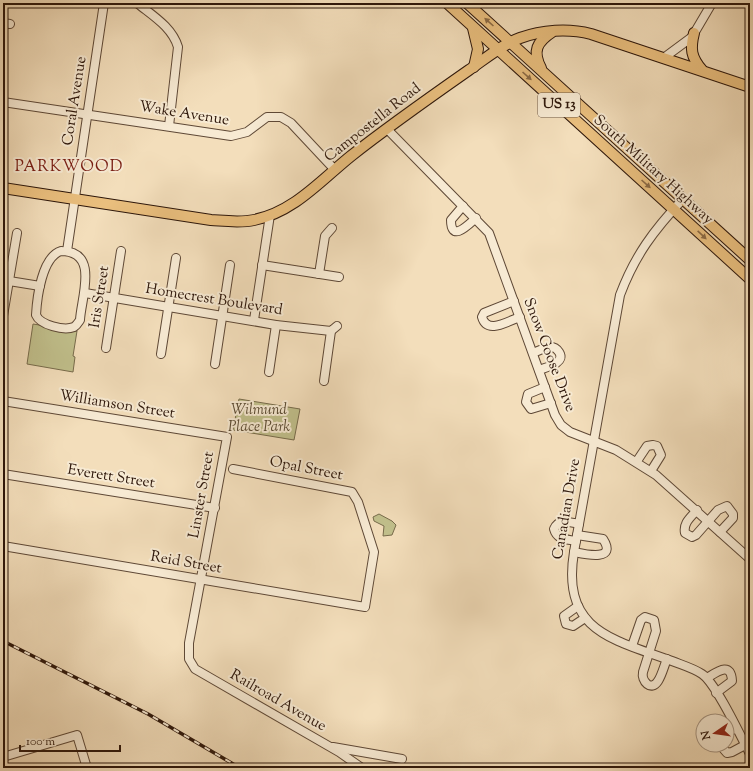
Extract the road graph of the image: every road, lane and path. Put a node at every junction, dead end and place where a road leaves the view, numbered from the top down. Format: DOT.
graph roads {
  1 [pos="104,3"];
  2 [pos="137,3"];
  3 [pos="447,3"];
  4 [pos="467,3"];
  5 [pos="712,3"];
  6 [pos="472,26"];
  7 [pos="553,31"];
  8 [pos="694,33"];
  9 [pos="510,42"];
  10 [pos="498,50"];
  11 [pos="665,57"];
  12 [pos="474,67"];
  13 [pos="702,70"];
  14 [pos="542,71"];
  15 [pos="750,87"];
  16 [pos="3,102"];
  17 [pos="88,113"];
  18 [pos="169,126"];
  19 [pos="387,129"];
  20 [pos="335,170"];
  21 [pos="3,188"];
  22 [pos="74,199"];
  23 [pos="683,199"];
  24 [pos="463,206"];
  25 [pos="674,209"];
  26 [pos="270,215"];
  27 [pos="476,218"];
  28 [pos="332,228"];
  29 [pos="17,233"];
  30 [pos="67,251"];
  31 [pos="121,251"];
  32 [pos="176,258"];
  33 [pos="750,260"];
  34 [pos="230,265"];
  35 [pos="262,265"];
  36 [pos="319,274"];
  37 [pos="339,277"];
  38 [pos="750,279"];
  39 [pos="6,280"];
  40 [pos="40,286"];
  41 [pos="85,293"];
  42 [pos="115,298"];
  43 [pos="514,301"];
  44 [pos="169,306"];
  45 [pos="3,316"];
  46 [pos="223,316"];
  47 [pos="520,317"];
  48 [pos="254,320"];
  49 [pos="276,325"];
  50 [pos="106,348"];
  51 [pos="533,353"];
  52 [pos="161,354"];
  53 [pos="215,364"];
  54 [pos="539,370"];
  55 [pos="269,372"];
  56 [pos="324,381"];
  57 [pos="545,387"];
  58 [pos="3,401"];
  59 [pos="551,403"];
  60 [pos="227,437"];
  61 [pos="593,440"];
  62 [pos="637,462"];
  63 [pos="233,469"];
  64 [pos="651,471"];
  65 [pos="3,474"];
  66 [pos="215,508"];
  67 [pos="697,510"];
  68 [pos="709,521"];
  69 [pos="579,524"];
  70 [pos="720,532"];
  71 [pos="576,538"];
  72 [pos="3,546"];
  73 [pos="574,552"];
  74 [pos="750,559"];
  75 [pos="201,579"];
  76 [pos="578,606"];
  77 [pos="365,607"];
  78 [pos="586,618"];
  79 [pos="632,646"];
  80 [pos="189,652"];
  81 [pos="650,653"];
  82 [pos="666,659"];
  83 [pos="707,678"];
  84 [pos="716,693"];
  85 [pos="736,728"];
  86 [pos="745,745"];
  87 [pos="328,746"];
  88 [pos="735,750"];
  89 [pos="750,754"];
  90 [pos="3,756"];
  91 [pos="402,760"];
  92 [pos="87,768"];
  93 [pos="362,768"];
  1 -- 17 [label="street, Coral Avenue"];
  2 -- 18 [label="street"];
  3 -- 6 [label="main road, South Military Highway / US 13"];
  9 -- 4 [label="main road, South Military Highway / US 13, one-way"];
  5 -- 8 [label="street"];
  6 -- 10 [label="main road, South Military Highway / US 13"];
  6 -- 12 [label="main road"];
  7 -- 9 [label="main road, Campostella Road"];
  7 -- 11 [label="main road, Campostella Road"];
  7 -- 14 [label="main road"];
  8 -- 11 [label="street"];
  8 -- 13 [label="main road"];
  9 -- 10 [label="main road, Campostella Road"];
  9 -- 14 [label="main road, South Military Highway / US 13"];
  10 -- 12 [label="main road, Campostella Road"];
  10 -- 25 [label="main road, South Military Highway / US 13, one-way"];
  11 -- 13 [label="main road, Campostella Road"];
  12 -- 19 [label="main road, Campostella Road"];
  13 -- 15 [label="main road, Campostella Road"];
  14 -- 23 [label="main road, South Military Highway / US 13"];
  16 -- 17 [label="street, Wake Avenue"];
  17 -- 18 [label="street, Wake Avenue"];
  17 -- 22 [label="street, Coral Avenue"];
  18 -- 20 [label="street, Wake Avenue"];
  19 -- 20 [label="main road, Campostella Road"];
  19 -- 24 [label="street, Snow Goose Drive"];
  20 -- 26 [label="main road, Campostella Road"];
  21 -- 22 [label="main road, Campostella Road"];
  22 -- 26 [label="main road, Campostella Road"];
  22 -- 30 [label="street, Coral Avenue"];
  23 -- 25 [label="street, Canadian Drive"];
  23 -- 33 [label="main road, South Military Highway / US 13"];
  24 -- 27 [label="street, Snow Goose Drive"];
  24 -- 27 [label="street"];
  25 -- 38 [label="main road, South Military Highway / US 13, one-way"];
  25 -- 61 [label="street, Canadian Drive"];
  26 -- 35 [label="street"];
  27 -- 43 [label="street, Snow Goose Drive"];
  28 -- 36 [label="street"];
  29 -- 39 [label="street"];
  30 -- 40 [label="street"];
  30 -- 41 [label="street"];
  31 -- 42 [label="street, Iris Street"];
  32 -- 44 [label="street"];
  34 -- 46 [label="street"];
  35 -- 36 [label="street"];
  35 -- 48 [label="street"];
  36 -- 37 [label="street"];
  39 -- 40 [label="street"];
  39 -- 45 [label="street"];
  40 -- 41 [label="street"];
  41 -- 42 [label="street, Homecrest Boulevard"];
  42 -- 44 [label="street, Homecrest Boulevard"];
  42 -- 50 [label="street, Iris Street"];
  43 -- 47 [label="street, Snow Goose Drive"];
  43 -- 47 [label="street"];
  44 -- 46 [label="street, Homecrest Boulevard"];
  44 -- 52 [label="street"];
  46 -- 48 [label="street, Homecrest Boulevard"];
  46 -- 53 [label="street"];
  47 -- 51 [label="street, Snow Goose Drive"];
  48 -- 49 [label="street, Homecrest Boulevard"];
  49 -- 55 [label="street"];
  49 -- 56 [label="street, Homecrest Boulevard"];
  51 -- 54 [label="street, Snow Goose Drive"];
  51 -- 54 [label="street"];
  54 -- 57 [label="street, Snow Goose Drive"];
  57 -- 59 [label="street, Snow Goose Drive"];
  57 -- 59 [label="street"];
  58 -- 60 [label="street, Williamson Street"];
  59 -- 61 [label="street, Snow Goose Drive"];
  60 -- 66 [label="street, Linster Street"];
  61 -- 62 [label="street, Snow Goose Drive"];
  61 -- 69 [label="street, Canadian Drive"];
  62 -- 64 [label="street, Snow Goose Drive"];
  62 -- 64 [label="street"];
  63 -- 77 [label="street, Opal Street"];
  64 -- 67 [label="street, Snow Goose Drive"];
  65 -- 66 [label="street, Everett Street"];
  66 -- 75 [label="street, Linster Street"];
  67 -- 68 [label="street, Snow Goose Drive"];
  67 -- 68 [label="street"];
  68 -- 70 [label="street, Snow Goose Drive"];
  68 -- 70 [label="street"];
  69 -- 71 [label="street, Canadian Drive"];
  69 -- 71 [label="street"];
  70 -- 74 [label="street, Snow Goose Drive"];
  71 -- 73 [label="street, Canadian Drive"];
  71 -- 73 [label="street"];
  72 -- 75 [label="street, Reid Street"];
  73 -- 76 [label="street, Canadian Drive"];
  75 -- 77 [label="street, Reid Street"];
  75 -- 80 [label="street, Linster Street"];
  76 -- 78 [label="street, Canadian Drive"];
  76 -- 78 [label="street"];
  78 -- 79 [label="street, Canadian Drive"];
  79 -- 81 [label="street, Canadian Drive"];
  79 -- 81 [label="street"];
  80 -- 87 [label="street, Railroad Avenue"];
  81 -- 82 [label="street, Canadian Drive"];
  81 -- 82 [label="street"];
  82 -- 83 [label="street, Canadian Drive"];
  83 -- 84 [label="street, Canadian Drive"];
  83 -- 84 [label="street"];
  84 -- 85 [label="street, Canadian Drive"];
  85 -- 86 [label="street, Canadian Drive"];
  86 -- 88 [label="street"];
  86 -- 89 [label="street, Canadian Drive"];
  87 -- 91 [label="street"];
  87 -- 93 [label="street, Railroad Avenue"];
  90 -- 92 [label="street"];
}
